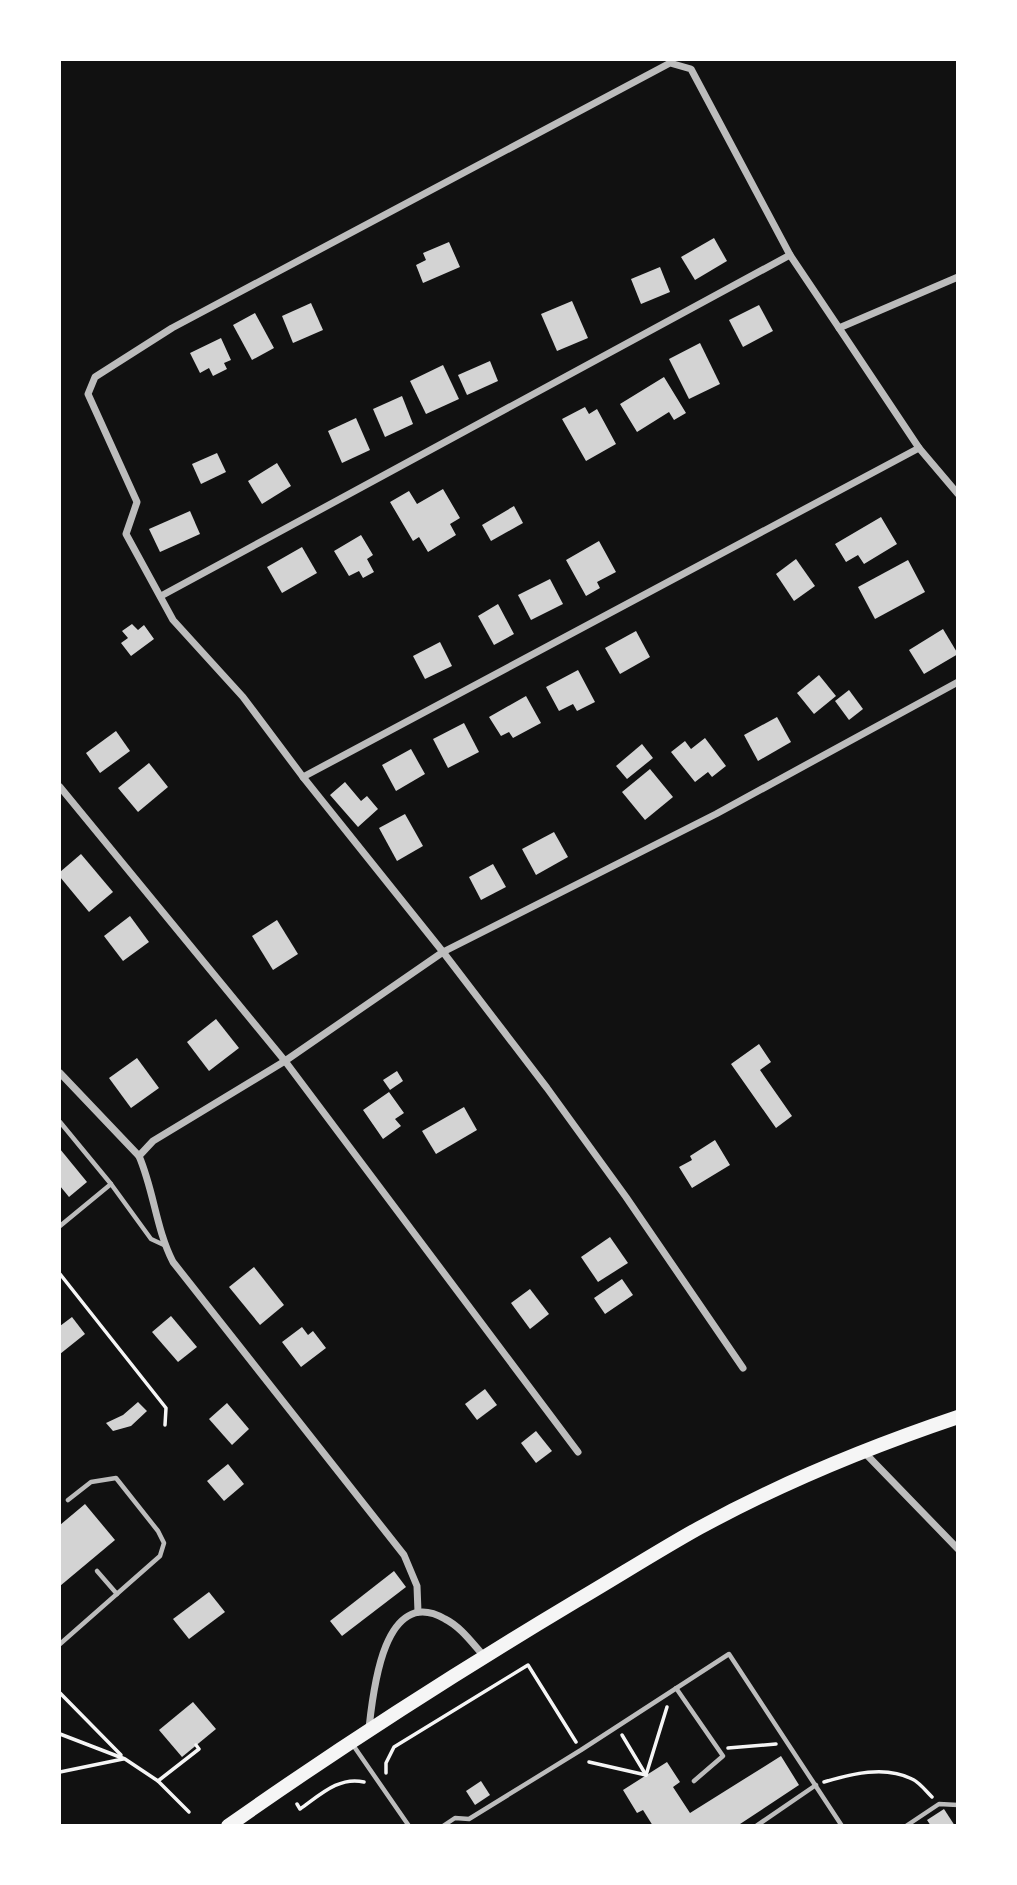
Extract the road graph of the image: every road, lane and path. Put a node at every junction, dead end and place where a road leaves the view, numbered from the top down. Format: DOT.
graph roads {
  1 [pos="790,255"];
  2 [pos="957,277"];
  3 [pos="839,328"];
  4 [pos="919,448"];
  5 [pos="957,494"];
  6 [pos="160,596"];
  7 [pos="957,681"];
  8 [pos="303,777"];
  9 [pos="60,787"];
  10 [pos="443,952"];
  11 [pos="285,1060"];
  12 [pos="60,1073"];
  13 [pos="60,1122"];
  14 [pos="139,1156"];
  15 [pos="111,1184"];
  16 [pos="60,1226"];
  17 [pos="164,1245"];
  18 [pos="60,1274"];
  19 [pos="743,1368"];
  20 [pos="957,1417"];
  21 [pos="165,1425"];
  22 [pos="578,1452"];
  23 [pos="864,1452"];
  24 [pos="68,1500"];
  25 [pos="957,1549"];
  26 [pos="97,1571"];
  27 [pos="117,1594"];
  28 [pos="418,1612"];
  29 [pos="60,1641"];
  30 [pos="484,1656"];
  31 [pos="674,1689"];
  32 [pos="60,1693"];
  33 [pos="617,1727"];
  34 [pos="369,1729"];
  35 [pos="60,1734"];
  36 [pos="350,1742"];
  37 [pos="789,1743"];
  38 [pos="577,1744"];
  39 [pos="196,1745"];
  40 [pos="718,1748"];
  41 [pos="125,1759"];
  42 [pos="589,1762"];
  43 [pos="60,1772"];
  44 [pos="646,1775"];
  45 [pos="388,1778"];
  46 [pos="158,1781"];
  47 [pos="694,1781"];
  48 [pos="816,1784"];
  49 [pos="370,1785"];
  50 [pos="297,1804"];
  51 [pos="939,1804"];
  52 [pos="957,1805"];
  53 [pos="190,1812"];
  54 [pos="228,1825"];
  55 [pos="409,1825"];
  56 [pos="443,1825"];
  57 [pos="756,1825"];
  58 [pos="842,1825"];
  59 [pos="906,1825"];
  1 -- 3 [label="street"];
  1 -- 6 [label="street"];
  1 -- 6 [label="street"];
  2 -- 3 [label="street"];
  3 -- 4 [label="street"];
  4 -- 5 [label="street"];
  4 -- 8 [label="street"];
  6 -- 8 [label="street"];
  7 -- 10 [label="street"];
  8 -- 10 [label="street"];
  9 -- 11 [label="street"];
  10 -- 11 [label="street"];
  10 -- 19 [label="street"];
  11 -- 14 [label="street"];
  11 -- 22 [label="street"];
  12 -- 14 [label="street"];
  13 -- 15 [label="lane"];
  14 -- 17 [label="street"];
  15 -- 16 [label="lane"];
  15 -- 17 [label="lane"];
  17 -- 28 [label="street"];
  18 -- 21 [label="path"];
  20 -- 23 [label="main road"];
  23 -- 25 [label="street"];
  23 -- 30 [label="main road"];
  24 -- 27 [label="lane"];
  26 -- 27 [label="lane"];
  27 -- 29 [label="lane"];
  28 -- 30 [label="street"];
  28 -- 34 [label="street"];
  30 -- 34 [label="main road"];
  31 -- 33 [label="lane"];
  31 -- 37 [label="lane"];
  31 -- 40 [label="lane"];
  31 -- 44 [label="path"];
  32 -- 41 [label="path"];
  33 -- 44 [label="path"];
  33 -- 56 [label="lane"];
  34 -- 36 [label="main road"];
  35 -- 41 [label="path"];
  36 -- 54 [label="main road"];
  36 -- 55 [label="lane"];
  37 -- 40 [label="path"];
  37 -- 48 [label="lane"];
  38 -- 45 [label="path"];
  39 -- 46 [label="path"];
  40 -- 47 [label="lane"];
  41 -- 43 [label="path"];
  41 -- 46 [label="path"];
  42 -- 44 [label="path"];
  46 -- 53 [label="path"];
  48 -- 51 [label="path"];
  48 -- 57 [label="lane"];
  48 -- 58 [label="lane"];
  49 -- 50 [label="path"];
  51 -- 52 [label="lane"];
  51 -- 59 [label="lane"];
}
